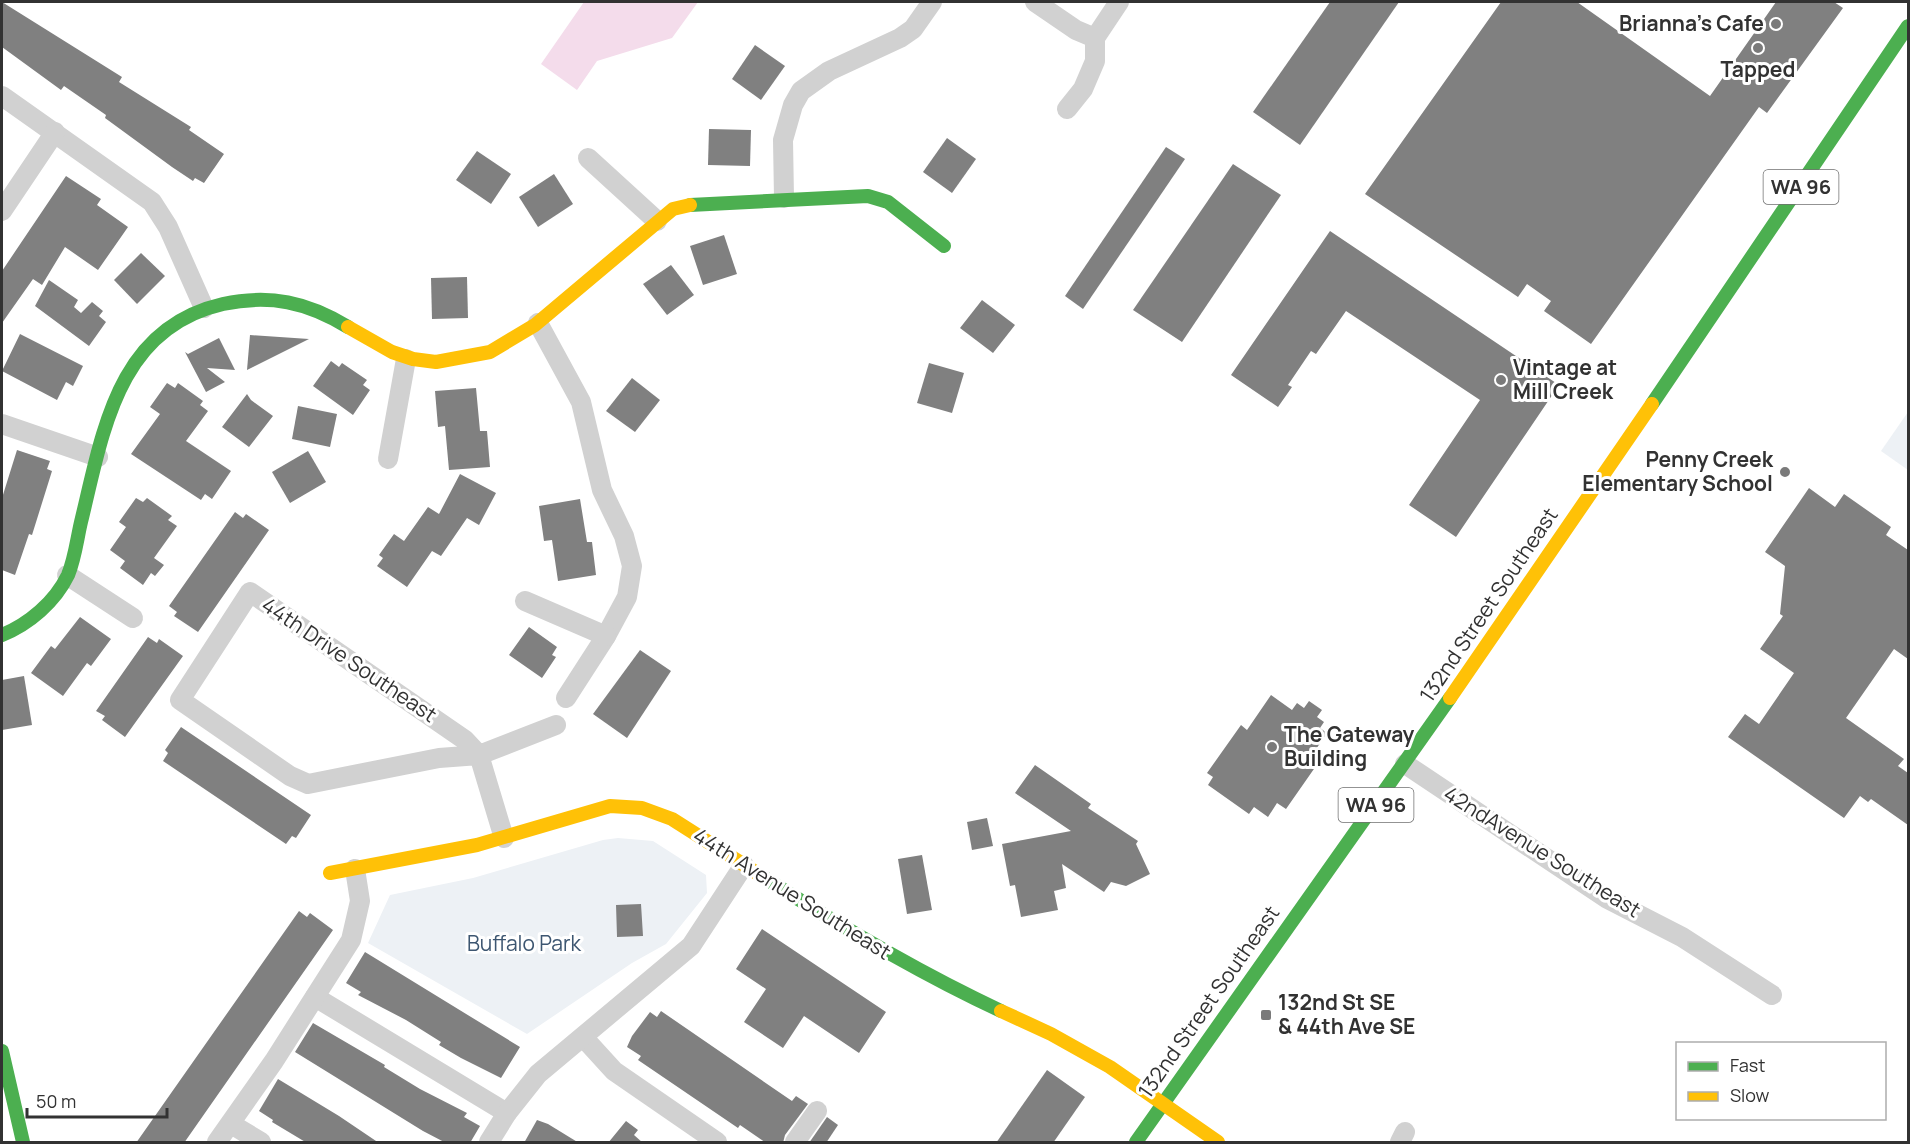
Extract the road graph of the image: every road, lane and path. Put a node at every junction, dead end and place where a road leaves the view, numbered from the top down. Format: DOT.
graph roads {
  1 [pos="932,2"];
  2 [pos="1035,2"];
  3 [pos="1119,2"];
  4 [pos="1908,26"];
  5 [pos="1095,38"];
  6 [pos="2,96"];
  7 [pos="1067,109"];
  8 [pos="55,132"];
  9 [pos="588,158"];
  10 [pos="784,198"];
  11 [pos="2,211"];
  12 [pos="657,221"];
  13 [pos="944,246"];
  14 [pos="204,308"];
  15 [pos="538,323"];
  16 [pos="406,359"];
  17 [pos="2,424"];
  18 [pos="98,457"];
  19 [pos="388,459"];
  20 [pos="67,575"];
  21 [pos="525,601"];
  22 [pos="133,618"];
  23 [pos="2,635"];
  24 [pos="606,636"];
  25 [pos="566,698"];
  26 [pos="555,725"];
  27 [pos="479,755"];
  28 [pos="1406,764"];
  29 [pos="504,838"];
  30 [pos="744,866"];
  31 [pos="355,869"];
  32 [pos="330,873"];
  33 [pos="1772,995"];
  34 [pos="315,997"];
  35 [pos="583,1037"];
  36 [pos="2,1051"];
  37 [pos="1161,1105"];
  38 [pos="817,1111"];
  39 [pos="507,1113"];
  40 [pos="231,1124"];
  41 [pos="709,1140"];
  42 [pos="23,1143"];
  43 [pos="217,1143"];
  44 [pos="261,1143"];
  45 [pos="489,1143"];
  46 [pos="795,1143"];
  47 [pos="1136,1143"];
  48 [pos="1218,1143"];
  1 -- 10 [label="street"];
  2 -- 5 [label="street"];
  3 -- 5 [label="street"];
  4 -- 28 [label="street, 132nd Street Southeast / WA 96"];
  5 -- 7 [label="street"];
  6 -- 8 [label="street"];
  8 -- 11 [label="street"];
  8 -- 14 [label="street"];
  9 -- 12 [label="street"];
  10 -- 12 [label="street"];
  10 -- 13 [label="street"];
  12 -- 15 [label="street"];
  14 -- 16 [label="street"];
  14 -- 18 [label="street"];
  15 -- 16 [label="street"];
  15 -- 24 [label="street"];
  16 -- 19 [label="street"];
  17 -- 18 [label="street"];
  18 -- 20 [label="street"];
  20 -- 22 [label="street"];
  20 -- 23 [label="street"];
  21 -- 24 [label="street"];
  24 -- 25 [label="street"];
  26 -- 27 [label="street"];
  27 -- 27 [label="street, 44th Drive Southeast"];
  27 -- 29 [label="street"];
  28 -- 33 [label="street, 42ndAvenue Southeast"];
  28 -- 37 [label="street, 132nd Street Southeast / WA 96"];
  29 -- 30 [label="street, 44th Avenue Southeast"];
  29 -- 31 [label="street, 44th Avenue Southeast"];
  30 -- 35 [label="street"];
  30 -- 37 [label="street, 44th Avenue Southeast"];
  31 -- 32 [label="street, 44th Avenue Southeast"];
  31 -- 34 [label="street"];
  34 -- 39 [label="street"];
  34 -- 40 [label="street"];
  35 -- 39 [label="street"];
  35 -- 41 [label="street"];
  36 -- 42 [label="street"];
  37 -- 47 [label="street, 132nd Street Southeast / WA 96"];
  37 -- 48 [label="street, 44th Avenue Southeast"];
  38 -- 46 [label="street"];
  39 -- 45 [label="street"];
  40 -- 43 [label="street"];
  40 -- 44 [label="street"];
}
